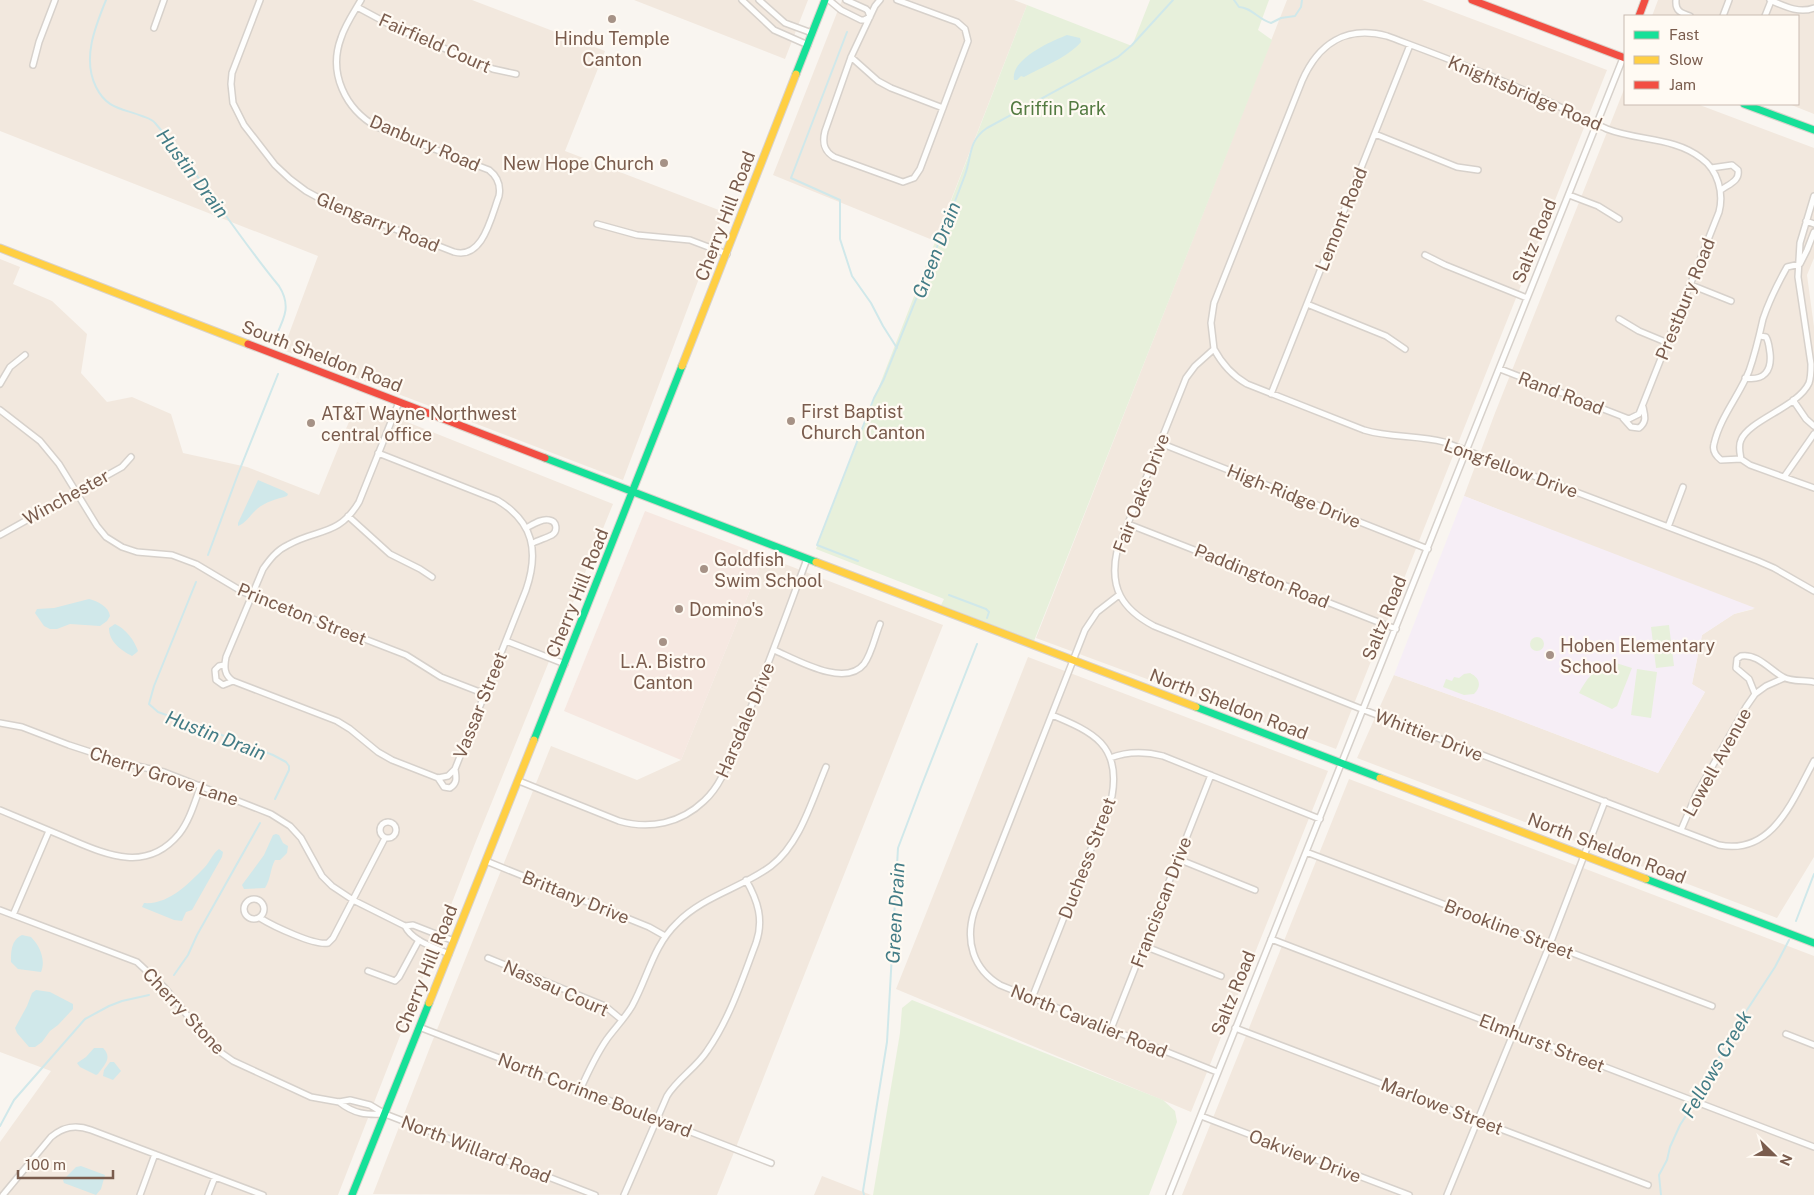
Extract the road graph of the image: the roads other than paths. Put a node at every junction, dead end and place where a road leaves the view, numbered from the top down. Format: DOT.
graph roads {
  1 [pos="55,0"];
  2 [pos="164,0"];
  3 [pos="260,0"];
  4 [pos="361,0"];
  5 [pos="742,0"];
  6 [pos="759,0"];
  7 [pos="825,0"];
  8 [pos="829,0"];
  9 [pos="846,0"];
  10 [pos="880,0"];
  11 [pos="897,0"];
  12 [pos="1472,0"];
  13 [pos="1645,0"];
  14 [pos="1676,0"];
  15 [pos="1729,0"];
  16 [pos="1770,0"];
  17 [pos="356,7"];
  18 [pos="1814,8"];
  19 [pos="1638,15"];
  20 [pos="1688,15"];
  21 [pos="1723,15"];
  22 [pos="1765,15"];
  23 [pos="870,17"];
  24 [pos="154,28"];
  25 [pos="812,33"];
  26 [pos="808,45"];
  27 [pos="1410,45"];
  28 [pos="1624,56"];
  29 [pos="851,57"];
  30 [pos="33,65"];
  31 [pos="516,74"];
  32 [pos="1747,105"];
  33 [pos="943,108"];
  34 [pos="1597,124"];
  35 [pos="1814,130"];
  36 [pos="1374,134"];
  37 [pos="1711,168"];
  38 [pos="1478,170"];
  39 [pos="1721,190"];
  40 [pos="1569,195"];
  41 [pos="1814,196"];
  42 [pos="1619,218"];
  43 [pos="1806,221"];
  44 [pos="597,224"];
  45 [pos="1814,224"];
  46 [pos="1814,232"];
  47 [pos="0,248"];
  48 [pos="465,253"];
  49 [pos="727,254"];
  50 [pos="1426,255"];
  51 [pos="1800,264"];
  52 [pos="1691,285"];
  53 [pos="1527,298"];
  54 [pos="1731,301"];
  55 [pos="1307,304"];
  56 [pos="1619,319"];
  57 [pos="1760,336"];
  58 [pos="1668,343"];
  59 [pos="1214,349"];
  60 [pos="1405,349"];
  61 [pos="26,356"];
  62 [pos="1500,369"];
  63 [pos="1745,378"];
  64 [pos="0,384"];
  65 [pos="1271,394"];
  66 [pos="1793,400"];
  67 [pos="398,402"];
  68 [pos="1643,407"];
  69 [pos="0,410"];
  70 [pos="1623,417"];
  71 [pos="1635,418"];
  72 [pos="1814,426"];
  73 [pos="1639,428"];
  74 [pos="1814,434"];
  75 [pos="1160,443"];
  76 [pos="1467,451"];
  77 [pos="378,454"];
  78 [pos="131,457"];
  79 [pos="1742,459"];
  80 [pos="1784,478"];
  81 [pos="1684,487"];
  82 [pos="1814,488"];
  83 [pos="76,491"];
  84 [pos="634,492"];
  85 [pos="348,516"];
  86 [pos="1128,524"];
  87 [pos="1668,527"];
  88 [pos="526,528"];
  89 [pos="1,533"];
  90 [pos="532,543"];
  91 [pos="1428,549"];
  92 [pos="807,559"];
  93 [pos="432,577"];
  94 [pos="1814,590"];
  95 [pos="1120,595"];
  96 [pos="252,596"];
  97 [pos="880,624"];
  98 [pos="1396,629"];
  99 [pos="506,641"];
  100 [pos="774,650"];
  101 [pos="1073,661"];
  102 [pos="565,664"];
  103 [pos="224,665"];
  104 [pos="1784,678"];
  105 [pos="233,681"];
  106 [pos="1814,682"];
  107 [pos="485,694"];
  108 [pos="1755,694"];
  109 [pos="1364,710"];
  110 [pos="1052,715"];
  111 [pos="0,723"];
  112 [pos="1110,758"];
  113 [pos="1814,761"];
  114 [pos="1342,763"];
  115 [pos="826,767"];
  116 [pos="455,769"];
  117 [pos="1211,775"];
  118 [pos="438,778"];
  119 [pos="519,781"];
  120 [pos="201,785"];
  121 [pos="1605,801"];
  122 [pos="0,810"];
  123 [pos="1320,818"];
  124 [pos="1681,830"];
  125 [pos="49,831"];
  126 [pos="385,838"];
  127 [pos="1306,852"];
  128 [pos="1584,856"];
  129 [pos="1178,859"];
  130 [pos="486,861"];
  131 [pos="746,880"];
  132 [pos="1255,890"];
  133 [pos="353,900"];
  134 [pos="0,910"];
  135 [pos="13,915"];
  136 [pos="260,918"];
  137 [pos="405,926"];
  138 [pos="665,936"];
  139 [pos="419,940"];
  140 [pos="1270,940"];
  141 [pos="454,941"];
  142 [pos="1814,943"];
  143 [pos="1550,944"];
  144 [pos="1144,946"];
  145 [pos="449,954"];
  146 [pos="488,958"];
  147 [pos="368,972"];
  148 [pos="1221,976"];
  149 [pos="1032,998"];
  150 [pos="1712,1006"];
  151 [pos="622,1020"];
  152 [pos="419,1028"];
  153 [pos="1235,1028"];
  154 [pos="1111,1029"];
  155 [pos="1515,1032"];
  156 [pos="1786,1034"];
  157 [pos="1814,1044"];
  158 [pos="1217,1072"];
  159 [pos="580,1090"];
  160 [pos="339,1102"];
  161 [pos="385,1114"];
  162 [pos="1201,1116"];
  163 [pos="656,1119"];
  164 [pos="1478,1120"];
  165 [pos="1814,1147"];
  166 [pos="155,1154"];
  167 [pos="771,1163"];
  168 [pos="215,1177"];
  169 [pos="1648,1184"];
  170 [pos="3,1195"];
  171 [pos="140,1195"];
  172 [pos="208,1195"];
  173 [pos="262,1195"];
  174 [pos="352,1195"];
  175 [pos="595,1195"];
  176 [pos="624,1195"];
  177 [pos="1169,1195"];
  178 [pos="1409,1195"];
  179 [pos="1447,1195"];
  1 -- 30 [label="street"];
  2 -- 24 [label="street"];
  3 -- 48 [label="street, Glengarry Road"];
  4 -- 17 [label="street, Danbury Road"];
  5 -- 26 [label="street"];
  6 -- 25 [label="street"];
  7 -- 25 [label="street, Cherry Hill Road"];
  8 -- 23 [label="street"];
  9 -- 23 [label="street"];
  10 -- 23 [label="street"];
  11 -- 33 [label="street"];
  12 -- 28 [label="street"];
  13 -- 19 [label="street"];
  14 -- 20 [label="street"];
  15 -- 21 [label="street"];
  16 -- 18 [label="street"];
  16 -- 22 [label="street"];
  17 -- 31 [label="street, Fairfield Court"];
  17 -- 48 [label="street, Danbury Road"];
  23 -- 29 [label="street"];
  25 -- 26 [label="street, Cherry Hill Road"];
  26 -- 49 [label="street, Cherry Hill Road"];
  27 -- 34 [label="street, Knightsbridge Road"];
  27 -- 36 [label="street, Lemont Road"];
  27 -- 59 [label="street, Knightsbridge Road"];
  28 -- 34 [label="street, Saltz Road"];
  29 -- 33 [label="street"];
  29 -- 33 [label="street"];
  32 -- 35 [label="street"];
  34 -- 37 [label="street, Knightsbridge Road"];
  34 -- 40 [label="street, Saltz Road"];
  36 -- 38 [label="street"];
  36 -- 55 [label="street, Lemont Road"];
  37 -- 39 [label="street, Prestbury Road"];
  37 -- 39 [label="street"];
  39 -- 52 [label="street, Prestbury Road"];
  40 -- 42 [label="street"];
  40 -- 53 [label="street, Saltz Road"];
  41 -- 43 [label="street"];
  43 -- 45 [label="street"];
  43 -- 51 [label="street"];
  44 -- 49 [label="street"];
  46 -- 51 [label="street"];
  47 -- 67 [label="street, South Sheldon Road"];
  49 -- 84 [label="street, Cherry Hill Road"];
  50 -- 53 [label="street"];
  51 -- 57 [label="street"];
  51 -- 66 [label="street"];
  52 -- 54 [label="street"];
  52 -- 58 [label="street, Prestbury Road"];
  53 -- 62 [label="street, Saltz Road"];
  55 -- 60 [label="street"];
  55 -- 65 [label="street, Lemont Road"];
  56 -- 58 [label="street"];
  57 -- 63 [label="street"];
  57 -- 63 [label="street"];
  58 -- 68 [label="street, Prestbury Road"];
  59 -- 65 [label="street, Longfellow Drive"];
  59 -- 75 [label="street, Fair Oaks Drive"];
  61 -- 64 [label="street"];
  62 -- 70 [label="street, Rand Road"];
  62 -- 76 [label="street, Saltz Road"];
  63 -- 79 [label="street"];
  65 -- 76 [label="street, Longfellow Drive"];
  66 -- 72 [label="street"];
  66 -- 79 [label="street"];
  67 -- 77 [label="street"];
  67 -- 84 [label="street, South Sheldon Road"];
  68 -- 71 [label="street, Prestbury Road"];
  68 -- 73 [label="street, Prestbury Road"];
  69 -- 83 [label="street, Princeton Street"];
  70 -- 71 [label="street, Rand Road"];
  70 -- 73 [label="street, Rand Road"];
  74 -- 80 [label="street"];
  75 -- 86 [label="street, Fair Oaks Drive"];
  75 -- 91 [label="street, High-Ridge Drive"];
  76 -- 87 [label="street, Longfellow Drive"];
  76 -- 91 [label="street, Saltz Road"];
  77 -- 85 [label="street"];
  77 -- 88 [label="street"];
  78 -- 83 [label="street, Winchester"];
  79 -- 80 [label="street"];
  80 -- 82 [label="street"];
  81 -- 87 [label="street"];
  83 -- 89 [label="street, Winchester"];
  83 -- 96 [label="street, Princeton Street"];
  84 -- 92 [label="street, North Sheldon Road"];
  84 -- 102 [label="street, Cherry Hill Road"];
  85 -- 93 [label="street"];
  85 -- 96 [label="street"];
  86 -- 95 [label="street, Fair Oaks Drive"];
  86 -- 98 [label="street, Paddington Road"];
  87 -- 94 [label="street, Longfellow Drive"];
  88 -- 90 [label="street"];
  88 -- 90 [label="street"];
  90 -- 99 [label="street, Vassar Street"];
  91 -- 98 [label="street, Saltz Road"];
  92 -- 100 [label="street, Harsdale Drive"];
  92 -- 101 [label="street, North Sheldon Road"];
  95 -- 101 [label="street"];
  95 -- 109 [label="street, Whittier Drive"];
  96 -- 103 [label="street"];
  96 -- 107 [label="street, Princeton Street"];
  97 -- 100 [label="street"];
  98 -- 109 [label="street, Saltz Road"];
  99 -- 102 [label="street"];
  99 -- 107 [label="street, Vassar Street"];
  100 -- 119 [label="street, Harsdale Drive"];
  101 -- 110 [label="street"];
  101 -- 114 [label="street, North Sheldon Road"];
  102 -- 119 [label="street, Cherry Hill Road"];
  103 -- 105 [label="street"];
  103 -- 105 [label="street"];
  104 -- 106 [label="street, Lowell Avenue"];
  104 -- 108 [label="street, Lowell Avenue"];
  104 -- 108 [label="street, Lowell Avenue"];
  105 -- 118 [label="street"];
  107 -- 116 [label="street, Vassar Street"];
  108 -- 124 [label="street, Lowell Avenue"];
  109 -- 114 [label="street, Saltz Road"];
  109 -- 121 [label="street, Whittier Drive"];
  110 -- 112 [label="street, Duchess Street"];
  110 -- 149 [label="street, North Cavalier Road"];
  111 -- 120 [label="street, Cherry Grove Lane"];
  112 -- 117 [label="street"];
  112 -- 149 [label="street, Duchess Street"];
  113 -- 124 [label="street, Whittier Drive"];
  114 -- 123 [label="street, Saltz Road"];
  114 -- 128 [label="street, North Sheldon Road"];
  115 -- 131 [label="street"];
  116 -- 118 [label="street, Vassar Street"];
  116 -- 118 [label="street, Vassar Street"];
  117 -- 123 [label="street"];
  117 -- 129 [label="street, Franciscan Drive"];
  119 -- 130 [label="street, Cherry Hill Road"];
  120 -- 125 [label="street"];
  120 -- 133 [label="street, Cherry Grove Lane"];
  121 -- 124 [label="street, Whittier Drive"];
  121 -- 128 [label="street"];
  122 -- 125 [label="street"];
  123 -- 127 [label="street, Saltz Road"];
  125 -- 135 [label="street"];
  126 -- 133 [label="street"];
  127 -- 140 [label="street, Saltz Road"];
  127 -- 143 [label="street, Brookline Street"];
  128 -- 142 [label="street, North Sheldon Road"];
  128 -- 143 [label="street"];
  129 -- 132 [label="street"];
  129 -- 144 [label="street, Franciscan Drive"];
  130 -- 138 [label="street, Brittany Drive"];
  130 -- 141 [label="street, Cherry Hill Road"];
  131 -- 138 [label="street"];
  131 -- 163 [label="street"];
  133 -- 136 [label="street"];
  133 -- 137 [label="street, Cherry Grove Lane"];
  134 -- 135 [label="street, Cherry Stone"];
  135 -- 160 [label="street, Cherry Stone"];
  136 -- 136 [label="street"];
  137 -- 139 [label="street, Cherry Grove Lane"];
  137 -- 141 [label="street, Cherry Grove Lane"];
  138 -- 151 [label="street"];
  139 -- 145 [label="street, Cherry Grove Lane"];
  139 -- 147 [label="street"];
  140 -- 153 [label="street, Saltz Road"];
  140 -- 155 [label="street, Elmhurst Street"];
  141 -- 145 [label="street, Cherry Hill Road"];
  143 -- 150 [label="street, Brookline Street"];
  143 -- 155 [label="street"];
  144 -- 148 [label="street"];
  144 -- 154 [label="street, Franciscan Drive"];
  145 -- 152 [label="street, Cherry Hill Road"];
  146 -- 151 [label="street, Nassau Court"];
  149 -- 154 [label="street, North Cavalier Road"];
  151 -- 159 [label="street"];
  152 -- 159 [label="street, North Corinne Boulevard"];
  152 -- 161 [label="street, Cherry Hill Road"];
  153 -- 158 [label="street, Saltz Road"];
  153 -- 164 [label="street, Marlowe Street"];
  154 -- 158 [label="street, North Cavalier Road"];
  155 -- 164 [label="street"];
  155 -- 165 [label="street, Elmhurst Street"];
  156 -- 157 [label="street"];
  158 -- 162 [label="street, Saltz Road"];
  159 -- 163 [label="street, North Corinne Boulevard"];
  160 -- 161 [label="street, Cherry Stone"];
  160 -- 161 [label="street, Cherry Stone"];
  161 -- 174 [label="street, Cherry Hill Road"];
  161 -- 175 [label="street, North Willard Road"];
  162 -- 177 [label="street, Saltz Road"];
  162 -- 178 [label="street, Oakview Drive"];
  163 -- 167 [label="street, North Corinne Boulevard"];
  163 -- 176 [label="street"];
  164 -- 169 [label="street, Marlowe Street"];
  164 -- 179 [label="street"];
  166 -- 168 [label="street"];
  166 -- 170 [label="street"];
  166 -- 171 [label="street"];
  168 -- 172 [label="street"];
  168 -- 173 [label="street"];
}
